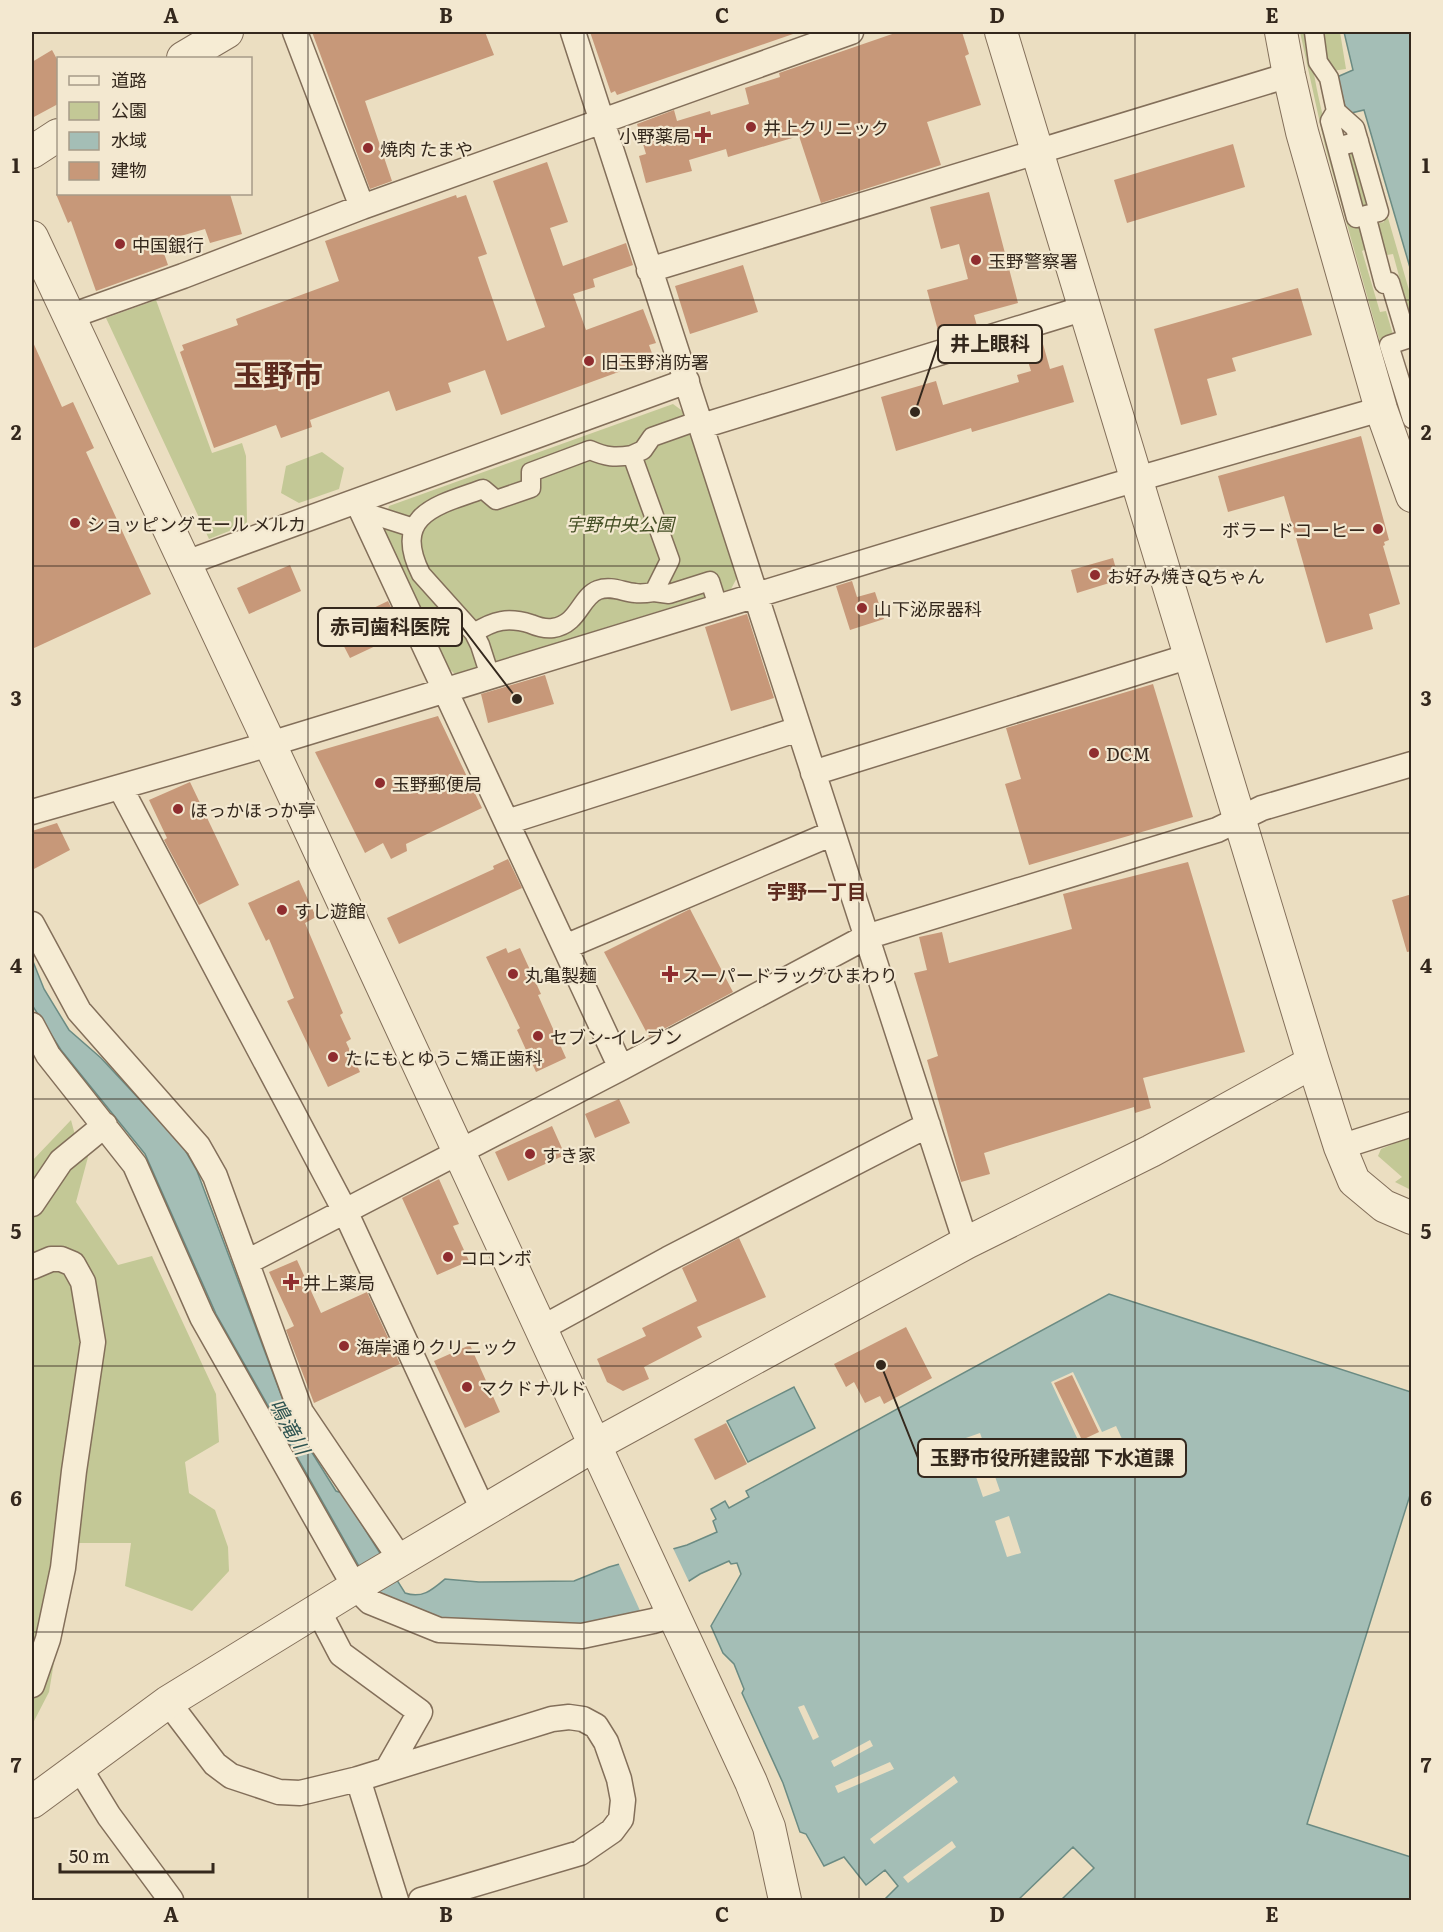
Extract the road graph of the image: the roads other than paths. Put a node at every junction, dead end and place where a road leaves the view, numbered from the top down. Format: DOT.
graph roads {
  1 [pos="227,32"];
  2 [pos="295,32"];
  3 [pos="573,32"];
  4 [pos="851,32"];
  5 [pos="1001,32"];
  6 [pos="1281,32"];
  7 [pos="1314,32"];
  8 [pos="185,57"];
  9 [pos="1288,75"];
  10 [pos="1336,111"];
  11 [pos="601,122"];
  12 [pos="57,136"];
  13 [pos="1359,141"];
  14 [pos="1337,147"];
  15 [pos="1037,150"];
  16 [pos="32,152"];
  17 [pos="362,207"];
  18 [pos="1366,215"];
  19 [pos="32,237"];
  20 [pos="650,270"];
  21 [pos="1085,308"];
  22 [pos="68,317"];
  23 [pos="687,381"];
  24 [pos="1381,409"];
  25 [pos="1412,419"];
  26 [pos="701,423"];
  27 [pos="632,455"];
  28 [pos="1137,480"];
  29 [pos="1412,496"];
  30 [pos="359,506"];
  31 [pos="414,528"];
  32 [pos="186,563"];
  33 [pos="654,592"];
  34 [pos="756,595"];
  35 [pos="718,606"];
  36 [pos="474,633"];
  37 [pos="1190,656"];
  38 [pos="490,676"];
  39 [pos="445,689"];
  40 [pos="799,729"];
  41 [pos="270,744"];
  42 [pos="1412,764"];
  43 [pos="813,773"];
  44 [pos="120,787"];
  45 [pos="32,812"];
  46 [pos="1240,819"];
  47 [pos="507,822"];
  48 [pos="832,833"];
  49 [pos="32,924"];
  50 [pos="866,938"];
  51 [pos="565,947"];
  52 [pos="32,1025"];
  53 [pos="1313,1062"];
  54 [pos="621,1068"];
  55 [pos="1412,1124"];
  56 [pos="105,1125"];
  57 [pos="928,1125"];
  58 [pos="1340,1147"];
  59 [pos="459,1152"];
  60 [pos="32,1204"];
  61 [pos="345,1211"];
  62 [pos="1412,1218"];
  63 [pos="966,1243"];
  64 [pos="247,1262"];
  65 [pos="32,1267"];
  66 [pos="542,1328"];
  67 [pos="595,1445"];
  68 [pos="484,1512"];
  69 [pos="397,1563"];
  70 [pos="360,1584"];
  71 [pos="670,1608"];
  72 [pos="318,1610"];
  73 [pos="32,1684"];
  74 [pos="168,1702"];
  75 [pos="79,1767"];
  76 [pos="387,1770"];
  77 [pos="358,1779"];
  78 [pos="32,1802"];
  79 [pos="171,1900"];
  80 [pos="396,1900"];
  81 [pos="422,1900"];
  82 [pos="785,1900"];
  1 -- 8 [label="street"];
  2 -- 17 [label="street"];
  3 -- 11 [label="street"];
  4 -- 11 [label="street"];
  5 -- 15 [label="street"];
  6 -- 9 [label="street"];
  7 -- 10 [label="street"];
  9 -- 15 [label="street"];
  9 -- 24 [label="street"];
  10 -- 13 [label="street"];
  10 -- 14 [label="street"];
  11 -- 17 [label="street"];
  11 -- 20 [label="street"];
  12 -- 16 [label="street"];
  13 -- 14 [label="street"];
  13 -- 18 [label="street"];
  14 -- 18 [label="street"];
  15 -- 20 [label="street"];
  15 -- 21 [label="street"];
  17 -- 22 [label="street"];
  18 -- 25 [label="street"];
  19 -- 22 [label="street"];
  20 -- 23 [label="street"];
  21 -- 26 [label="street"];
  21 -- 28 [label="street"];
  22 -- 32 [label="street"];
  23 -- 26 [label="street"];
  23 -- 30 [label="street"];
  24 -- 28 [label="street"];
  24 -- 29 [label="street"];
  26 -- 27 [label="street"];
  26 -- 34 [label="street"];
  27 -- 31 [label="street"];
  27 -- 33 [label="street"];
  28 -- 34 [label="street"];
  28 -- 37 [label="street"];
  30 -- 31 [label="street"];
  30 -- 32 [label="street"];
  30 -- 39 [label="street"];
  31 -- 36 [label="street"];
  32 -- 41 [label="street"];
  33 -- 35 [label="street"];
  33 -- 36 [label="street"];
  34 -- 35 [label="street"];
  34 -- 40 [label="street"];
  35 -- 38 [label="street"];
  36 -- 38 [label="street"];
  37 -- 43 [label="street"];
  37 -- 46 [label="street"];
  38 -- 39 [label="street"];
  39 -- 41 [label="street"];
  39 -- 47 [label="street"];
  40 -- 43 [label="street"];
  40 -- 47 [label="street"];
  41 -- 44 [label="street"];
  41 -- 59 [label="street"];
  42 -- 46 [label="street"];
  43 -- 48 [label="street"];
  44 -- 45 [label="street"];
  44 -- 61 [label="street"];
  46 -- 50 [label="street"];
  46 -- 53 [label="street"];
  47 -- 51 [label="street"];
  48 -- 50 [label="street"];
  48 -- 51 [label="street"];
  49 -- 64 [label="street"];
  50 -- 54 [label="street"];
  50 -- 57 [label="street"];
  51 -- 54 [label="street"];
  52 -- 56 [label="street"];
  53 -- 58 [label="street"];
  53 -- 63 [label="street"];
  54 -- 59 [label="street"];
  55 -- 58 [label="street"];
  56 -- 60 [label="street"];
  56 -- 70 [label="street"];
  57 -- 63 [label="street"];
  57 -- 66 [label="street"];
  58 -- 62 [label="street"];
  59 -- 61 [label="street"];
  59 -- 66 [label="street"];
  61 -- 64 [label="street"];
  61 -- 68 [label="street"];
  63 -- 67 [label="street"];
  64 -- 69 [label="street"];
  65 -- 73 [label="street"];
  66 -- 67 [label="street"];
  67 -- 68 [label="street"];
  67 -- 71 [label="street"];
  68 -- 69 [label="street"];
  69 -- 70 [label="street"];
  70 -- 71 [label="street"];
  70 -- 72 [label="street"];
  71 -- 82 [label="street"];
  72 -- 74 [label="street"];
  72 -- 76 [label="street"];
  74 -- 75 [label="street"];
  74 -- 77 [label="street"];
  75 -- 78 [label="street"];
  75 -- 79 [label="street"];
  76 -- 77 [label="street"];
  76 -- 81 [label="street"];
  77 -- 80 [label="street"];
}
